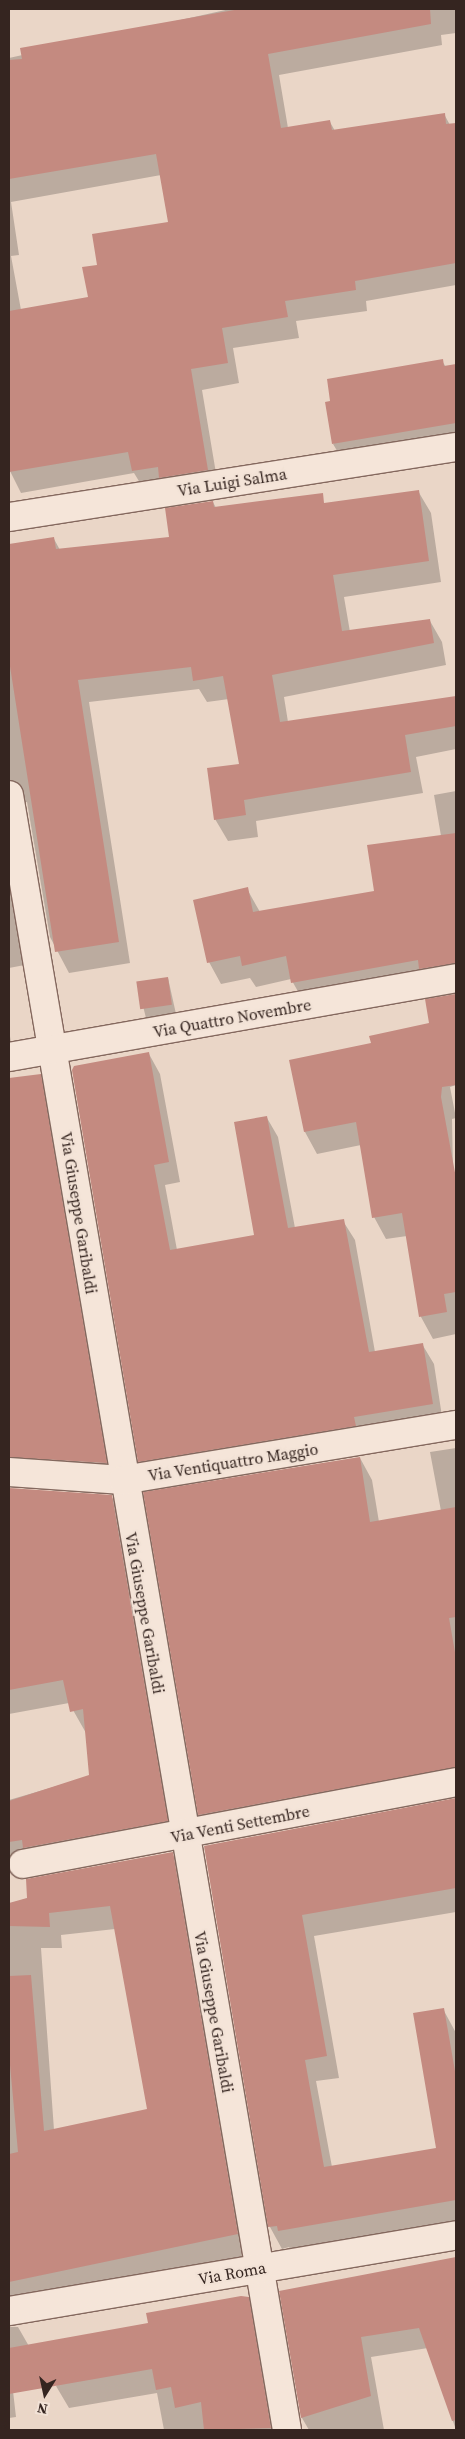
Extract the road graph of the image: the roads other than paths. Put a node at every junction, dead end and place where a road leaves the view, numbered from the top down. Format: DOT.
graph roads {
  1 [pos="456,447"];
  2 [pos="9,517"];
  3 [pos="9,794"];
  4 [pos="456,978"];
  5 [pos="51,1048"];
  6 [pos="9,1057"];
  7 [pos="456,1425"];
  8 [pos="9,1472"];
  9 [pos="123,1480"];
  10 [pos="456,1782"];
  11 [pos="183,1835"];
  12 [pos="23,1864"];
  13 [pos="456,2235"];
  14 [pos="259,2268"];
  15 [pos="9,2311"];
  16 [pos="287,2430"];
  1 -- 2 [label="street, Via Luigi Salma"];
  3 -- 5 [label="street, Via Giuseppe Garibaldi"];
  4 -- 5 [label="street, Via Quattro Novembre"];
  5 -- 6 [label="street, Via Quattro Novembre"];
  5 -- 9 [label="street, Via Giuseppe Garibaldi"];
  7 -- 9 [label="street, Via Ventiquattro Maggio"];
  8 -- 9 [label="street, Via Ventiquattro Maggio"];
  9 -- 11 [label="street, Via Giuseppe Garibaldi"];
  10 -- 11 [label="street, Via Venti Settembre"];
  11 -- 12 [label="street, Via Venti Settembre"];
  11 -- 14 [label="street, Via Giuseppe Garibaldi"];
  13 -- 14 [label="street, Via Roma"];
  14 -- 15 [label="street, Via Roma"];
  14 -- 16 [label="street, Via Giuseppe Garibaldi"];
}
